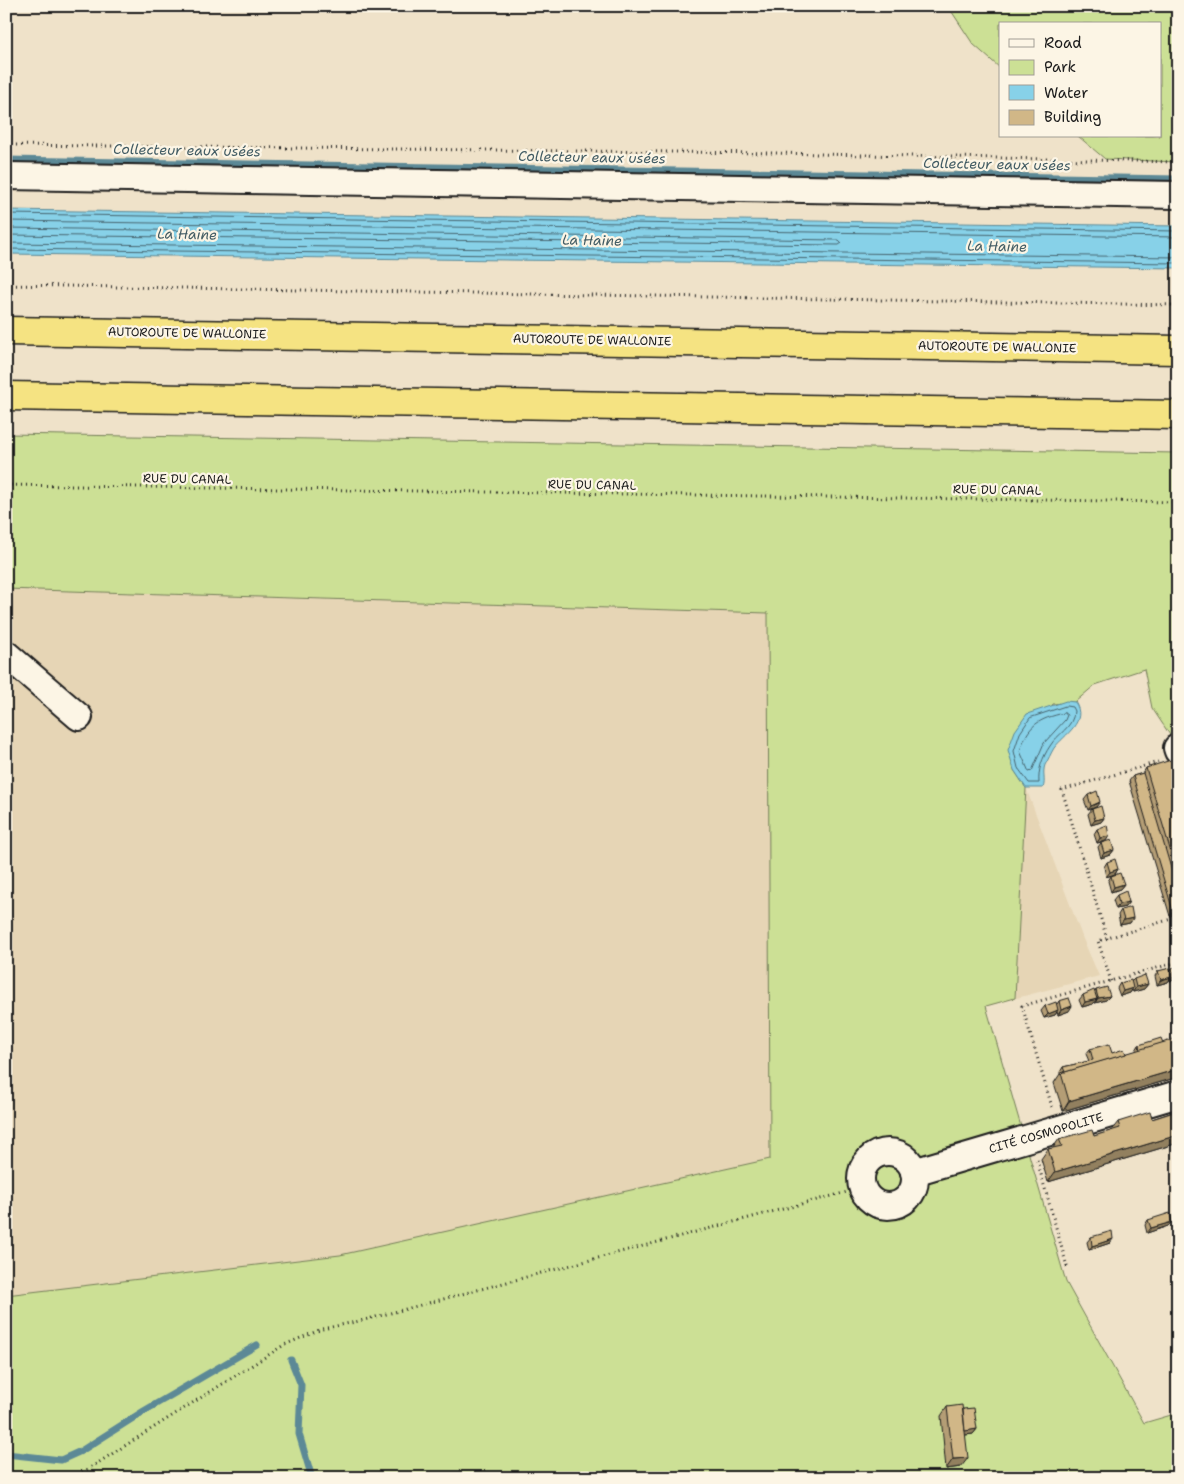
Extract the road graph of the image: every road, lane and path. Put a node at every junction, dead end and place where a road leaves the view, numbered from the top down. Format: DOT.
graph roads {
  1 [pos="6,145"];
  2 [pos="1178,162"];
  3 [pos="6,176"];
  4 [pos="1178,195"];
  5 [pos="6,285"];
  6 [pos="1178,305"];
  7 [pos="6,330"];
  8 [pos="1178,350"];
  9 [pos="6,396"];
  10 [pos="1178,415"];
  11 [pos="6,485"];
  12 [pos="1178,502"];
  13 [pos="6,654"];
  14 [pos="80,717"];
  15 [pos="1172,753"];
  16 [pos="1178,917"];
  17 [pos="1107,939"];
  18 [pos="1178,962"];
  19 [pos="1111,981"];
  20 [pos="1178,1094"];
  21 [pos="1059,1129"];
  22 [pos="1031,1137"];
  23 [pos="914,1172"];
  24 [pos="862,1188"];
  25 [pos="1068,1270"];
  26 [pos="74,1478"];
  1 -- 2 [label="path"];
  3 -- 4 [label="street"];
  5 -- 6 [label="path"];
  7 -- 8 [label="highway, AUTOROUTE DE WALLONIE"];
  9 -- 10 [label="highway"];
  11 -- 12 [label="path, RUE DU CANAL"];
  13 -- 14 [label="street"];
  15 -- 17 [label="path"];
  16 -- 17 [label="path"];
  17 -- 19 [label="path"];
  18 -- 19 [label="path"];
  19 -- 21 [label="path"];
  20 -- 21 [label="street, CITÉ COSMOPOLITE"];
  21 -- 22 [label="street, CITÉ COSMOPOLITE"];
  22 -- 23 [label="street, CITÉ COSMOPOLITE"];
  22 -- 25 [label="path"];
  23 -- 24 [label="street"];
  23 -- 24 [label="street"];
  24 -- 26 [label="path"];
}
